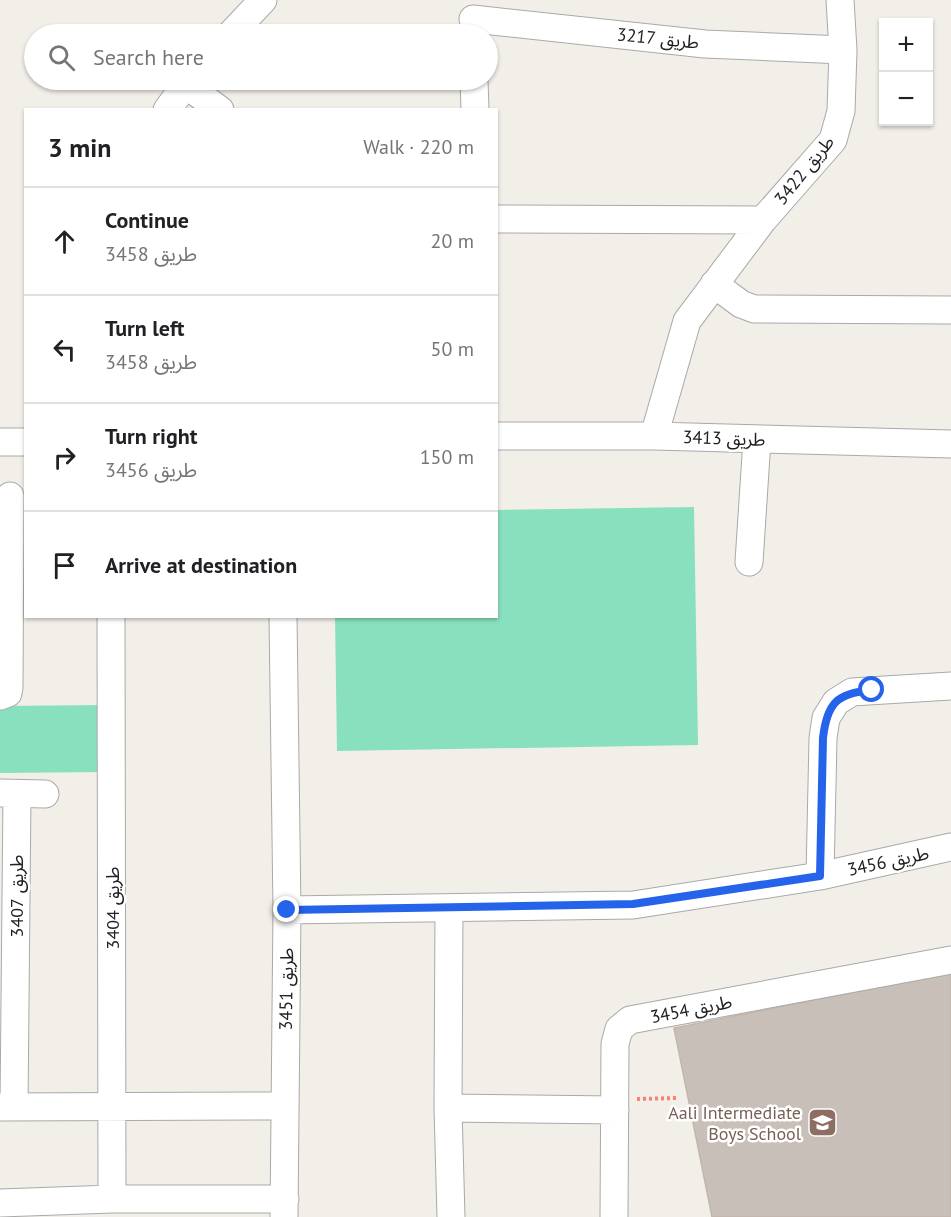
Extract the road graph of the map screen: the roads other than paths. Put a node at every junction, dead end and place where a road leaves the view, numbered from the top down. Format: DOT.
graph roads {
  1 [pos="263,0"];
  2 [pos="840,0"];
  3 [pos="473,18"];
  4 [pos="240,24"];
  5 [pos="843,50"];
  6 [pos="181,90"];
  7 [pos="196,90"];
  8 [pos="474,90"];
  9 [pos="168,108"];
  10 [pos="218,108"];
  11 [pos="475,108"];
  12 [pos="498,219"];
  13 [pos="763,220"];
  14 [pos="714,284"];
  15 [pos="951,310"];
  16 [pos="498,436"];
  17 [pos="654,436"];
  18 [pos="757,440"];
  19 [pos="0,442"];
  20 [pos="24,442"];
  21 [pos="951,444"];
  22 [pos="10,496"];
  23 [pos="749,562"];
  24 [pos="111,618"];
  25 [pos="283,618"];
  26 [pos="951,686"];
  27 [pos="0,696"];
  28 [pos="8,793"];
  29 [pos="45,794"];
  30 [pos="951,847"];
  31 [pos="820,876"];
  32 [pos="449,908"];
  33 [pos="287,910"];
  34 [pos="951,960"];
  35 [pos="615,1104"];
  36 [pos="112,1106"];
  37 [pos="285,1106"];
  38 [pos="7,1107"];
  39 [pos="448,1108"];
  40 [pos="112,1199"];
  41 [pos="0,1203"];
  42 [pos="284,1208"];
  43 [pos="451,1217"];
  44 [pos="614,1217"];
  1 -- 4 [label="street"];
  2 -- 5 [label="street, طريق 3422"];
  3 -- 5 [label="street, طريق 3217"];
  5 -- 13 [label="street, طريق 3422"];
  6 -- 9 [label="street"];
  7 -- 10 [label="street"];
  8 -- 11 [label="street"];
  12 -- 13 [label="street"];
  13 -- 14 [label="street, طريق 3422"];
  14 -- 15 [label="street"];
  14 -- 17 [label="street, طريق 3422"];
  16 -- 17 [label="street, طريق 3413"];
  17 -- 18 [label="street, طريق 3413"];
  18 -- 21 [label="street, طريق 3413"];
  18 -- 23 [label="street"];
  19 -- 20 [label="street"];
  22 -- 27 [label="street"];
  24 -- 36 [label="street, طريق 3404"];
  25 -- 33 [label="street, طريق 3451"];
  26 -- 31 [label="street"];
  28 -- 29 [label="street"];
  28 -- 38 [label="street, طريق 3407"];
  30 -- 31 [label="street, طريق 3456"];
  31 -- 32 [label="street, طريق 3456"];
  32 -- 33 [label="street, طريق 3456"];
  32 -- 39 [label="street"];
  33 -- 37 [label="street, طريق 3451"];
  34 -- 35 [label="street, طريق 3454"];
  35 -- 39 [label="street"];
  35 -- 44 [label="street, طريق 3454"];
  36 -- 37 [label="street"];
  36 -- 38 [label="street"];
  36 -- 40 [label="street, طريق 3404"];
  37 -- 42 [label="street, طريق 3451"];
  39 -- 43 [label="street"];
  40 -- 41 [label="street"];
  40 -- 42 [label="street"];
}
